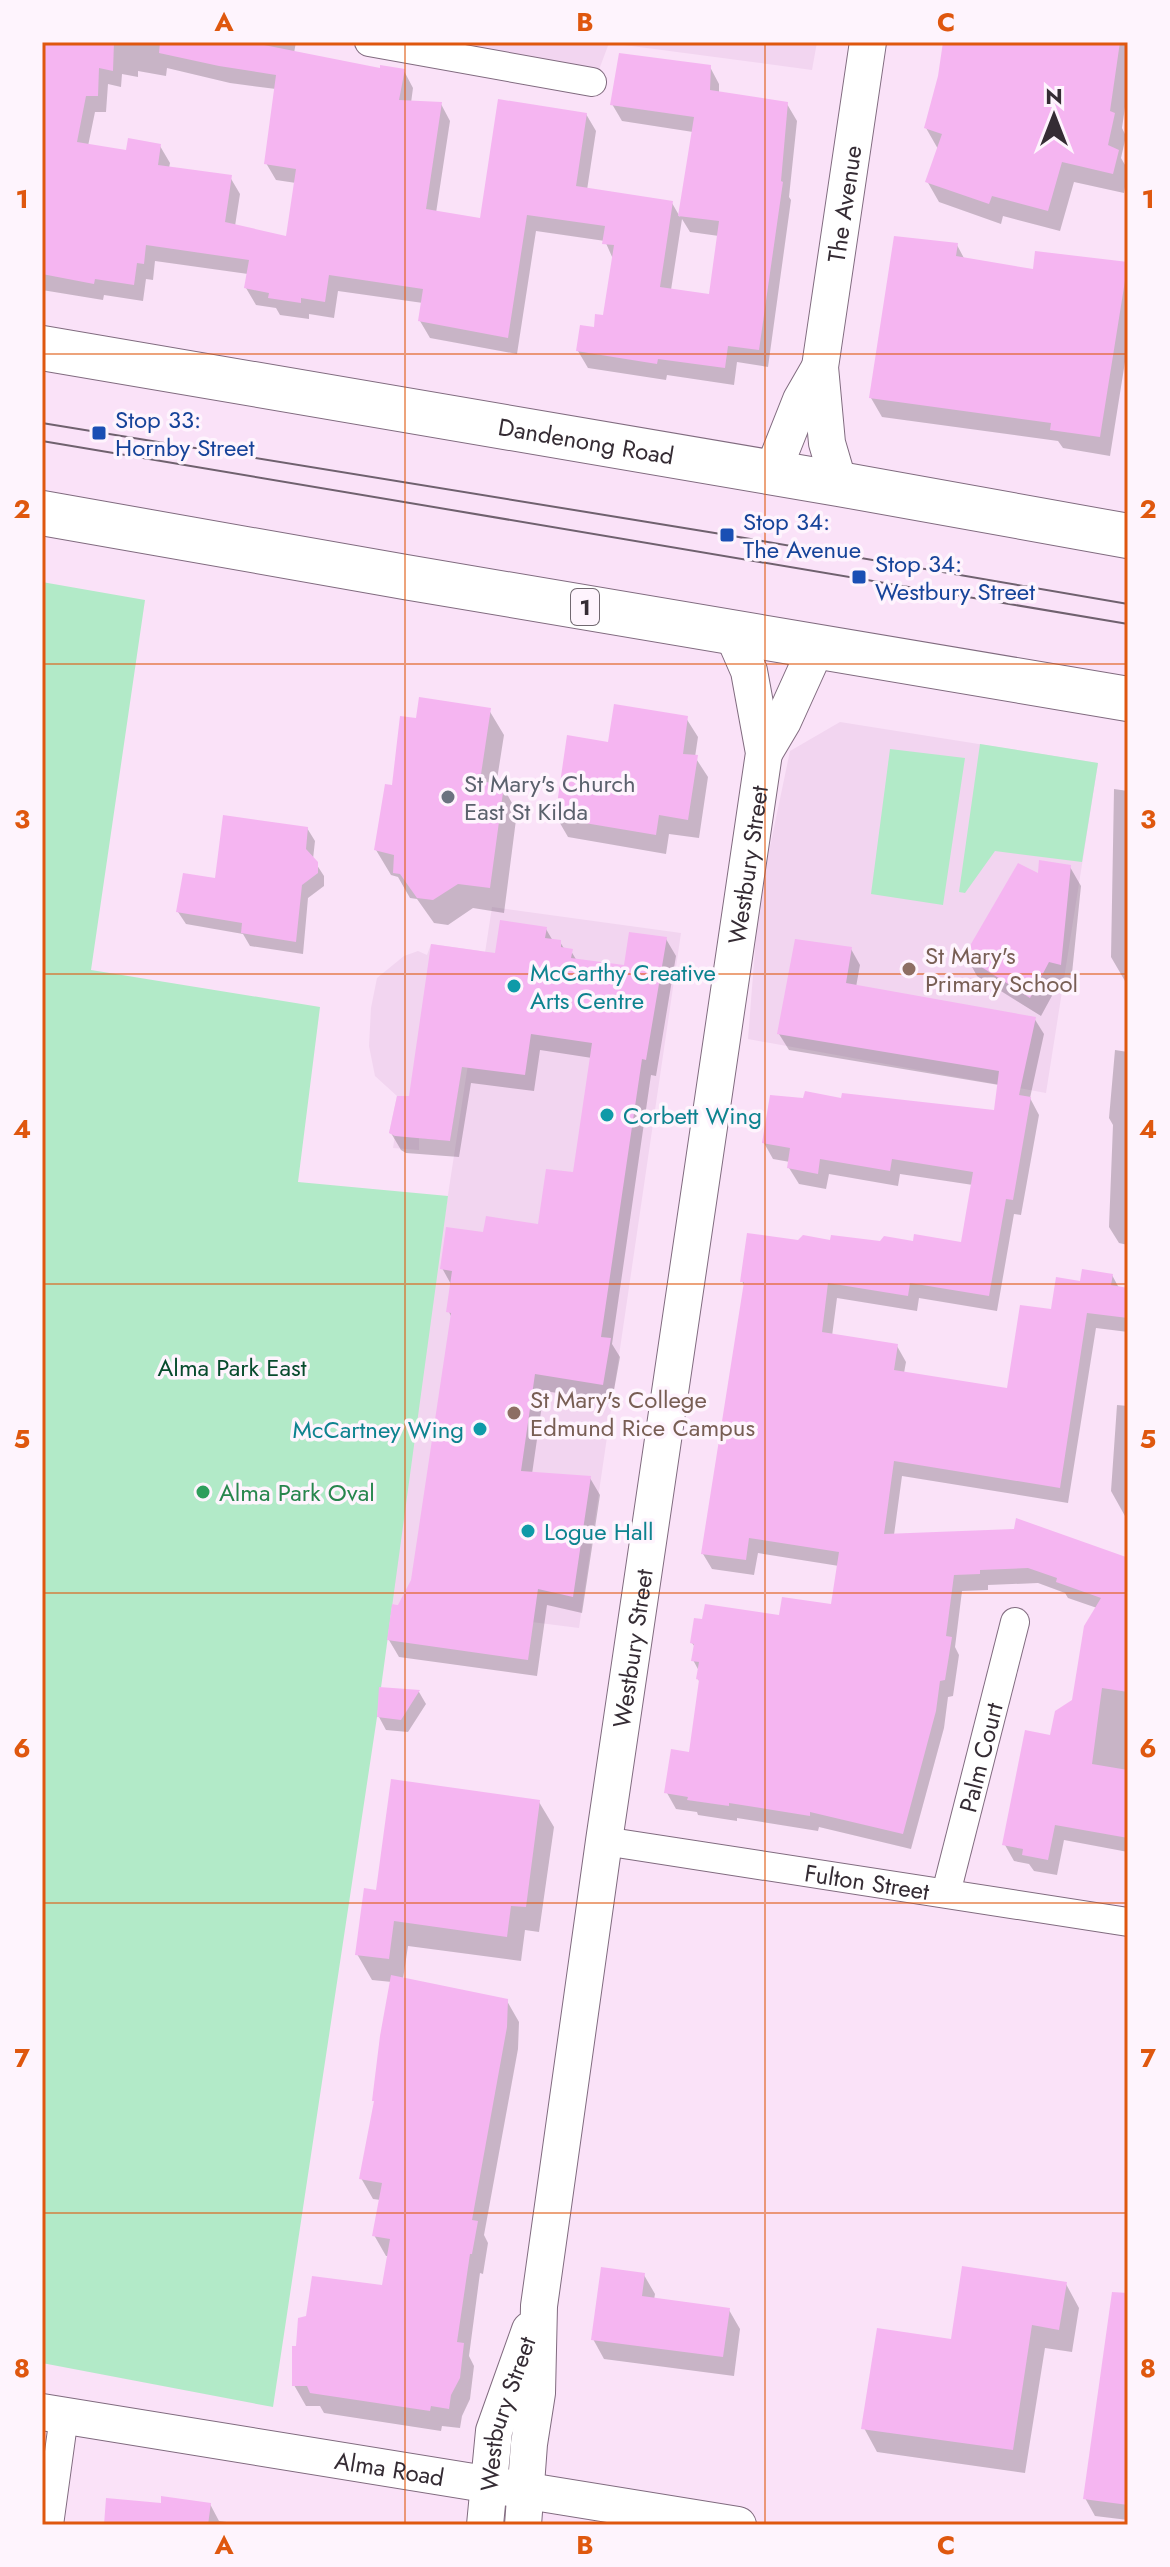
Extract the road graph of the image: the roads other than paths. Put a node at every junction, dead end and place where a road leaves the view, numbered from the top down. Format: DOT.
graph roads {
  1 [pos="369,42"];
  2 [pos="868,42"];
  3 [pos="592,82"];
  4 [pos="42,348"];
  5 [pos="820,367"];
  6 [pos="772,473"];
  7 [pos="839,484"];
  8 [pos="42,513"];
  9 [pos="1128,536"];
  10 [pos="732,632"];
  11 [pos="817,646"];
  12 [pos="1128,699"];
  13 [pos="764,753"];
  14 [pos="1015,1622"];
  15 [pos="604,1841"];
  16 [pos="946,1893"];
  17 [pos="1128,1922"];
  18 [pos="539,2306"];
  19 [pos="53,2414"];
  20 [pos="488,2484"];
  21 [pos="525,2489"];
  22 [pos="49,2525"];
  23 [pos="485,2525"];
  24 [pos="523,2525"];
  25 [pos="738,2525"];
  1 -- 3 [label="street"];
  2 -- 5 [label="street, The Avenue"];
  4 -- 6 [label="highway, Dandenong Road"];
  5 -- 6 [label="street, The Avenue"];
  5 -- 7 [label="street, The Avenue"];
  6 -- 7 [label="highway, Dandenong Road"];
  7 -- 9 [label="highway, Dandenong Road"];
  8 -- 10 [label="highway, 1"];
  10 -- 11 [label="highway, 1"];
  10 -- 13 [label="street, Westbury Street"];
  11 -- 12 [label="highway, 1"];
  11 -- 13 [label="street, Westbury Street"];
  13 -- 15 [label="street, Westbury Street"];
  14 -- 16 [label="street, Palm Court"];
  15 -- 16 [label="street, Fulton Street"];
  15 -- 18 [label="street, Westbury Street"];
  16 -- 17 [label="street, Fulton Street"];
  18 -- 20 [label="street, Westbury Street"];
  18 -- 21 [label="street, Westbury Street"];
  19 -- 20 [label="street, Alma Road"];
  19 -- 22 [label="street"];
  20 -- 21 [label="street, Alma Road"];
  20 -- 23 [label="street, Westbury Street"];
  21 -- 24 [label="street, Westbury Street"];
  21 -- 25 [label="street, Alma Road"];
}
